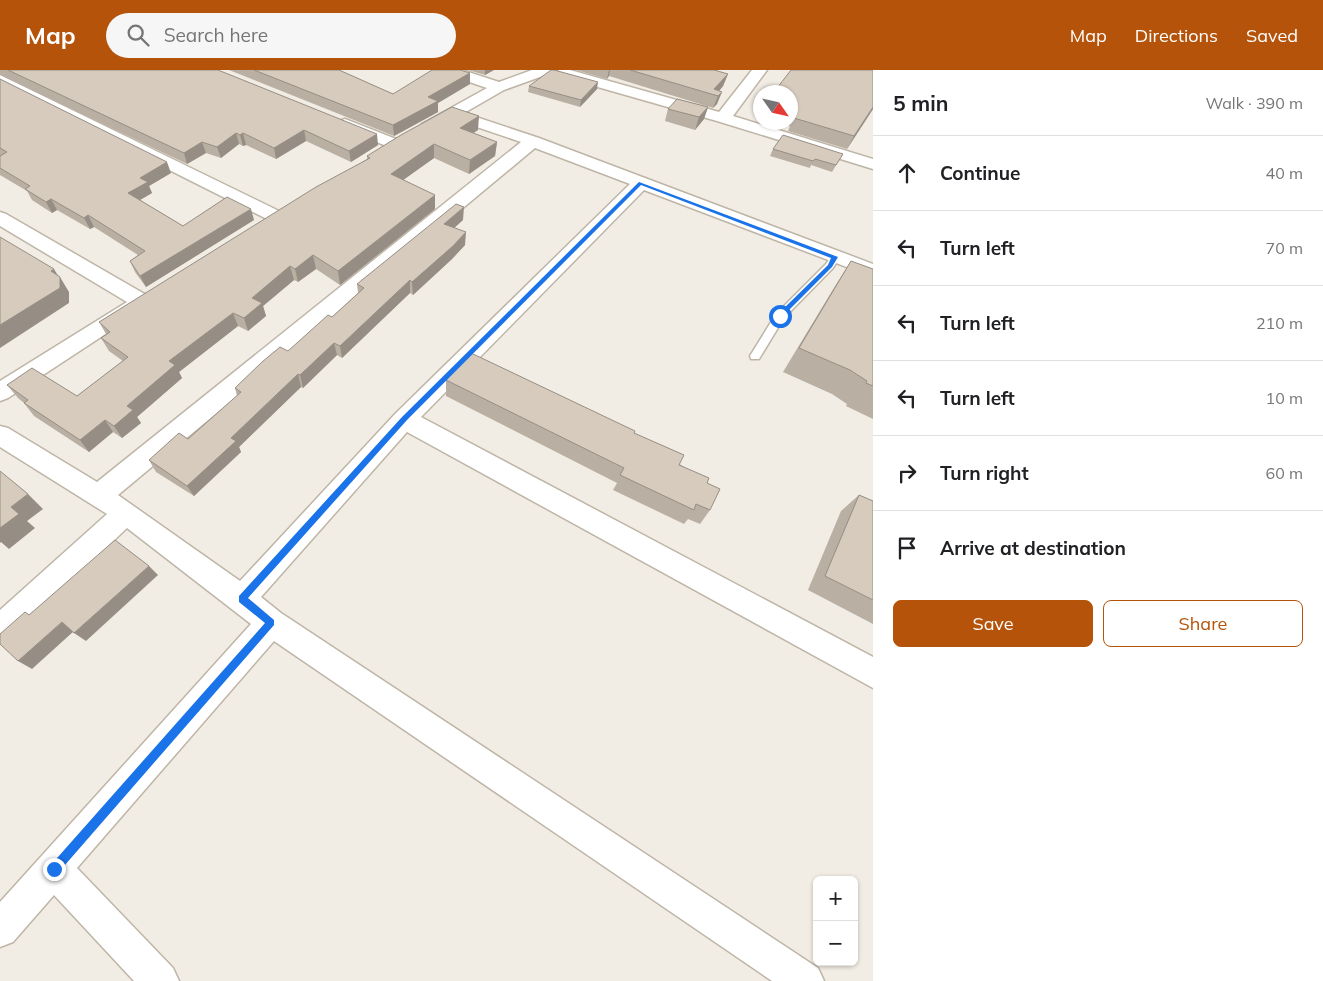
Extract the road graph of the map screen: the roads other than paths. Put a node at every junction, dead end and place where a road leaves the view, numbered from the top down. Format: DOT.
graph roads {
  1 [pos="448,70"];
  2 [pos="546,70"];
  3 [pos="553,70"];
  4 [pos="760,70"];
  5 [pos="0,79"];
  6 [pos="499,87"];
  7 [pos="452,114"];
  8 [pos="330,118"];
  9 [pos="723,118"];
  10 [pos="532,141"];
  11 [pos="395,144"];
  12 [pos="378,155"];
  13 [pos="873,164"];
  14 [pos="641,183"];
  15 [pos="294,207"];
  16 [pos="277,217"];
  17 [pos="0,218"];
  18 [pos="261,227"];
  19 [pos="835,257"];
  20 [pos="873,271"];
  21 [pos="755,356"];
  22 [pos="0,392"];
  23 [pos="404,418"];
  24 [pos="0,435"];
  25 [pos="99,495"];
  26 [pos="126,513"];
  27 [pos="242,599"];
  28 [pos="271,622"];
  29 [pos="0,629"];
  30 [pos="873,673"];
  31 [pos="54,869"];
  32 [pos="0,929"];
  33 [pos="160,981"];
  34 [pos="806,981"];
  1 -- 6 [label="street"];
  2 -- 6 [label="street"];
  3 -- 9 [label="street"];
  4 -- 9 [label="street"];
  5 -- 16 [label="street"];
  6 -- 7 [label="street"];
  7 -- 10 [label="street"];
  7 -- 11 [label="street"];
  8 -- 11 [label="street"];
  9 -- 13 [label="street"];
  10 -- 14 [label="street"];
  10 -- 25 [label="street"];
  11 -- 12 [label="street"];
  14 -- 19 [label="street"];
  14 -- 23 [label="street"];
  15 -- 16 [label="street"];
  16 -- 18 [label="street"];
  17 -- 22 [label="street"];
  19 -- 20 [label="street"];
  19 -- 21 [label="lane"];
  23 -- 27 [label="street"];
  23 -- 30 [label="street"];
  24 -- 25 [label="street"];
  25 -- 26 [label="street"];
  26 -- 27 [label="street"];
  26 -- 29 [label="street"];
  27 -- 28 [label="street"];
  28 -- 31 [label="street"];
  28 -- 34 [label="street"];
  31 -- 32 [label="street"];
  31 -- 33 [label="street"];
}
